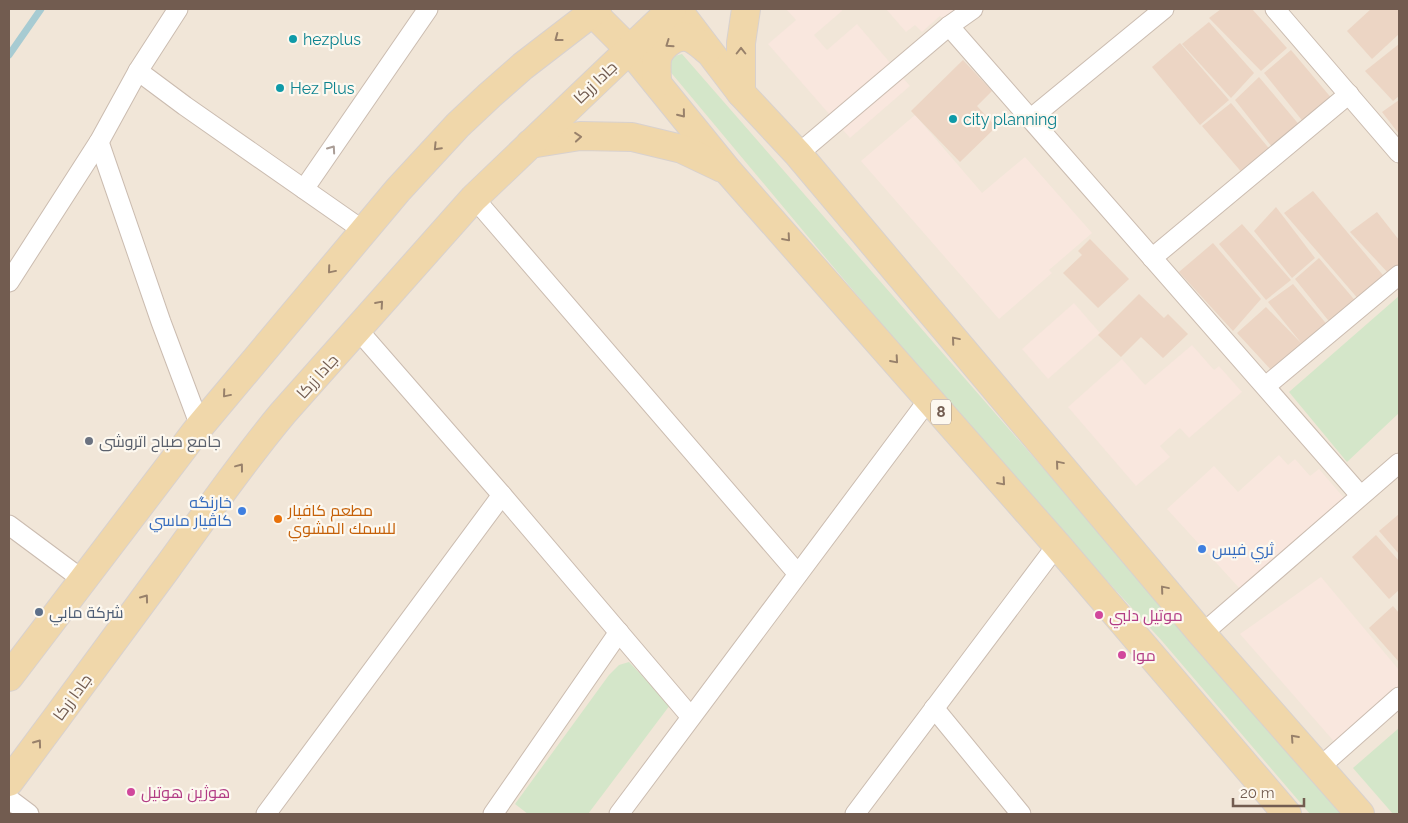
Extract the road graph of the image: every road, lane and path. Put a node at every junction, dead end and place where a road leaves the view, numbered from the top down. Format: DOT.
graph roads {
  1 [pos="178,9"];
  2 [pos="428,9"];
  3 [pos="672,9"];
  4 [pos="677,9"];
  5 [pos="746,9"];
  6 [pos="973,9"];
  7 [pos="1164,9"];
  8 [pos="1275,9"];
  9 [pos="594,10"];
  10 [pos="949,26"];
  11 [pos="629,49"];
  12 [pos="706,50"];
  13 [pos="138,71"];
  14 [pos="657,83"];
  15 [pos="741,93"];
  16 [pos="1349,94"];
  17 [pos="1030,119"];
  18 [pos="98,142"];
  19 [pos="530,144"];
  20 [pos="1399,153"];
  21 [pos="798,154"];
  22 [pos="728,171"];
  23 [pos="304,189"];
  24 [pos="474,198"];
  25 [pos="364,231"];
  26 [pos="1152,258"];
  27 [pos="1399,275"];
  28 [pos="9,282"];
  29 [pos="358,330"];
  30 [pos="1266,386"];
  31 [pos="929,399"];
  32 [pos="200,426"];
  33 [pos="1399,463"];
  34 [pos="502,495"];
  35 [pos="1360,495"];
  36 [pos="9,525"];
  37 [pos="1057,545"];
  38 [pos="798,574"];
  39 [pos="82,580"];
  40 [pos="619,632"];
  41 [pos="1202,634"];
  42 [pos="9,677"];
  43 [pos="1399,697"];
  44 [pos="934,708"];
  45 [pos="692,717"];
  46 [pos="1320,767"];
  47 [pos="9,782"];
  48 [pos="9,799"];
  49 [pos="30,814"];
  50 [pos="266,814"];
  51 [pos="493,814"];
  52 [pos="620,814"];
  53 [pos="855,814"];
  54 [pos="1021,814"];
  55 [pos="1286,814"];
  56 [pos="1360,814"];
  1 -- 13 [label="street"];
  23 -- 2 [label="street, one-way"];
  3 -- 11 [label="main road, جادا زرکا"];
  4 -- 12 [label="main road"];
  15 -- 5 [label="main road, one-way"];
  6 -- 10 [label="street"];
  7 -- 17 [label="street"];
  8 -- 16 [label="street"];
  9 -- 11 [label="main road, 8"];
  9 -- 25 [label="main road, one-way"];
  10 -- 17 [label="street"];
  10 -- 21 [label="street"];
  11 -- 14 [label="main road, 8"];
  11 -- 19 [label="main road, جادا زرکا"];
  12 -- 14 [label="main road, one-way"];
  12 -- 15 [label="main road"];
  13 -- 18 [label="street"];
  13 -- 23 [label="street"];
  14 -- 22 [label="main road, 8, one-way"];
  15 -- 21 [label="main road"];
  16 -- 20 [label="street"];
  16 -- 26 [label="street"];
  17 -- 26 [label="street"];
  18 -- 28 [label="street"];
  18 -- 32 [label="street"];
  19 -- 22 [label="main road, one-way"];
  19 -- 24 [label="main road, جادا زرکا"];
  41 -- 21 [label="main road, one-way"];
  22 -- 31 [label="main road, 8, one-way"];
  23 -- 25 [label="street"];
  29 -- 24 [label="main road, جادا زرکا, one-way"];
  24 -- 38 [label="street"];
  25 -- 32 [label="main road, one-way"];
  26 -- 30 [label="street"];
  27 -- 30 [label="street"];
  29 -- 34 [label="street"];
  47 -- 29 [label="main road, جادا زرکا, one-way"];
  30 -- 35 [label="street"];
  31 -- 37 [label="main road, 8, one-way"];
  31 -- 38 [label="street"];
  32 -- 39 [label="main road"];
  33 -- 35 [label="street"];
  34 -- 40 [label="street"];
  34 -- 50 [label="street"];
  35 -- 41 [label="street"];
  36 -- 39 [label="street"];
  37 -- 44 [label="street"];
  37 -- 55 [label="main road, 8"];
  38 -- 45 [label="street"];
  39 -- 42 [label="main road"];
  40 -- 45 [label="street"];
  40 -- 51 [label="street"];
  46 -- 41 [label="main road, one-way"];
  43 -- 46 [label="street"];
  44 -- 53 [label="street"];
  44 -- 54 [label="street"];
  45 -- 52 [label="street"];
  46 -- 56 [label="main road"];
  48 -- 49 [label="street"];
}
